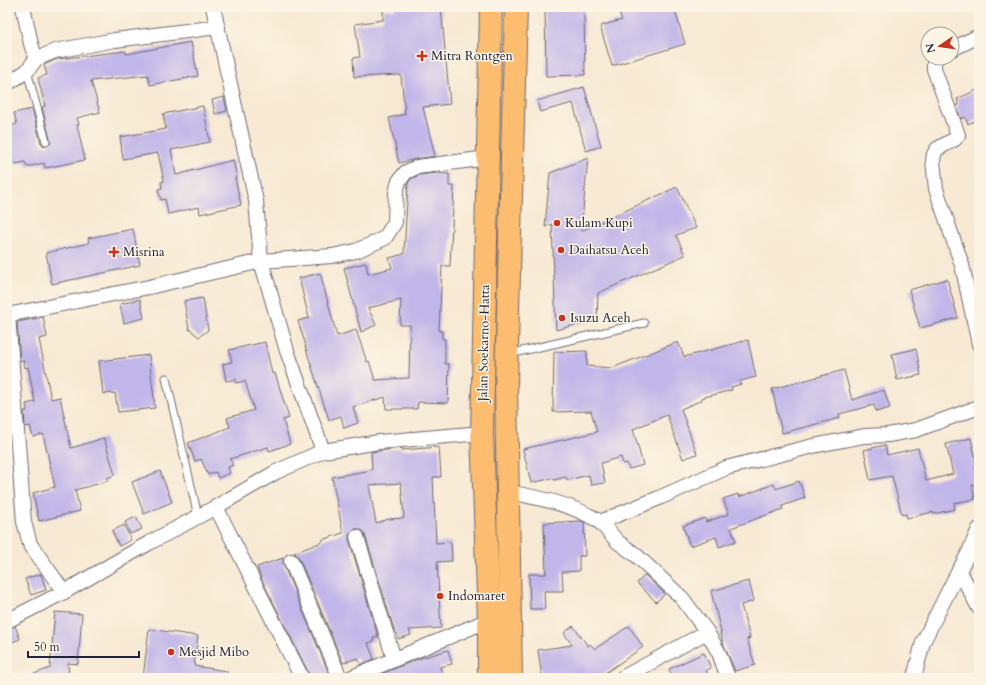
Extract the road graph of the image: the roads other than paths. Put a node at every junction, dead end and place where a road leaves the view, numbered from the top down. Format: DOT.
graph roads {
  1 [pos="23,7"];
  2 [pos="213,7"];
  3 [pos="491,7"];
  4 [pos="516,7"];
  5 [pos="218,28"];
  6 [pos="979,36"];
  7 [pos="960,45"];
  8 [pos="36,59"];
  9 [pos="934,66"];
  10 [pos="27,72"];
  11 [pos="7,84"];
  12 [pos="46,141"];
  13 [pos="488,158"];
  14 [pos="486,209"];
  15 [pos="510,211"];
  16 [pos="261,261"];
  17 [pos="7,315"];
  18 [pos="644,323"];
  19 [pos="979,344"];
  20 [pos="506,354"];
  21 [pos="166,378"];
  22 [pos="979,408"];
  23 [pos="482,433"];
  24 [pos="323,451"];
  25 [pos="508,492"];
  26 [pos="216,507"];
  27 [pos="198,516"];
  28 [pos="600,522"];
  29 [pos="979,529"];
  30 [pos="357,537"];
  31 [pos="291,561"];
  32 [pos="959,570"];
  33 [pos="64,592"];
  34 [pos="979,608"];
  35 [pos="489,620"];
  36 [pos="7,621"];
  37 [pos="707,632"];
  38 [pos="394,659"];
  39 [pos="302,678"];
  40 [pos="340,678"];
  41 [pos="350,678"];
  42 [pos="489,678"];
  43 [pos="511,678"];
  44 [pos="622,678"];
  45 [pos="728,678"];
  46 [pos="914,678"];
  1 -- 8 [label="street"];
  2 -- 5 [label="street"];
  3 -- 13 [label="highway, Jalan Soekarno-Hatta"];
  4 -- 15 [label="highway, Jalan Soekarno-Hatta"];
  5 -- 8 [label="street"];
  5 -- 16 [label="street"];
  6 -- 7 [label="street"];
  8 -- 10 [label="street"];
  9 -- 19 [label="street"];
  10 -- 11 [label="street"];
  10 -- 12 [label="lane"];
  13 -- 14 [label="highway, Jalan Soekarno-Hatta"];
  13 -- 16 [label="street"];
  14 -- 15 [label="highway"];
  14 -- 23 [label="highway, Jalan Soekarno-Hatta"];
  15 -- 20 [label="highway, Jalan Soekarno-Hatta"];
  16 -- 17 [label="street"];
  16 -- 24 [label="street"];
  17 -- 33 [label="street"];
  18 -- 20 [label="lane"];
  20 -- 25 [label="highway, Jalan Soekarno-Hatta"];
  21 -- 27 [label="lane"];
  22 -- 28 [label="street"];
  23 -- 24 [label="street"];
  23 -- 35 [label="highway, Jalan Soekarno-Hatta"];
  24 -- 26 [label="street"];
  25 -- 28 [label="street"];
  25 -- 43 [label="highway, Jalan Soekarno-Hatta"];
  26 -- 27 [label="street"];
  26 -- 39 [label="street"];
  27 -- 33 [label="street"];
  28 -- 37 [label="street"];
  29 -- 32 [label="street"];
  30 -- 38 [label="street"];
  31 -- 40 [label="street"];
  32 -- 34 [label="street"];
  32 -- 46 [label="street"];
  33 -- 36 [label="street"];
  35 -- 38 [label="street"];
  35 -- 42 [label="highway, Jalan Soekarno-Hatta"];
  37 -- 44 [label="street"];
  37 -- 45 [label="street"];
  38 -- 41 [label="street"];
}
